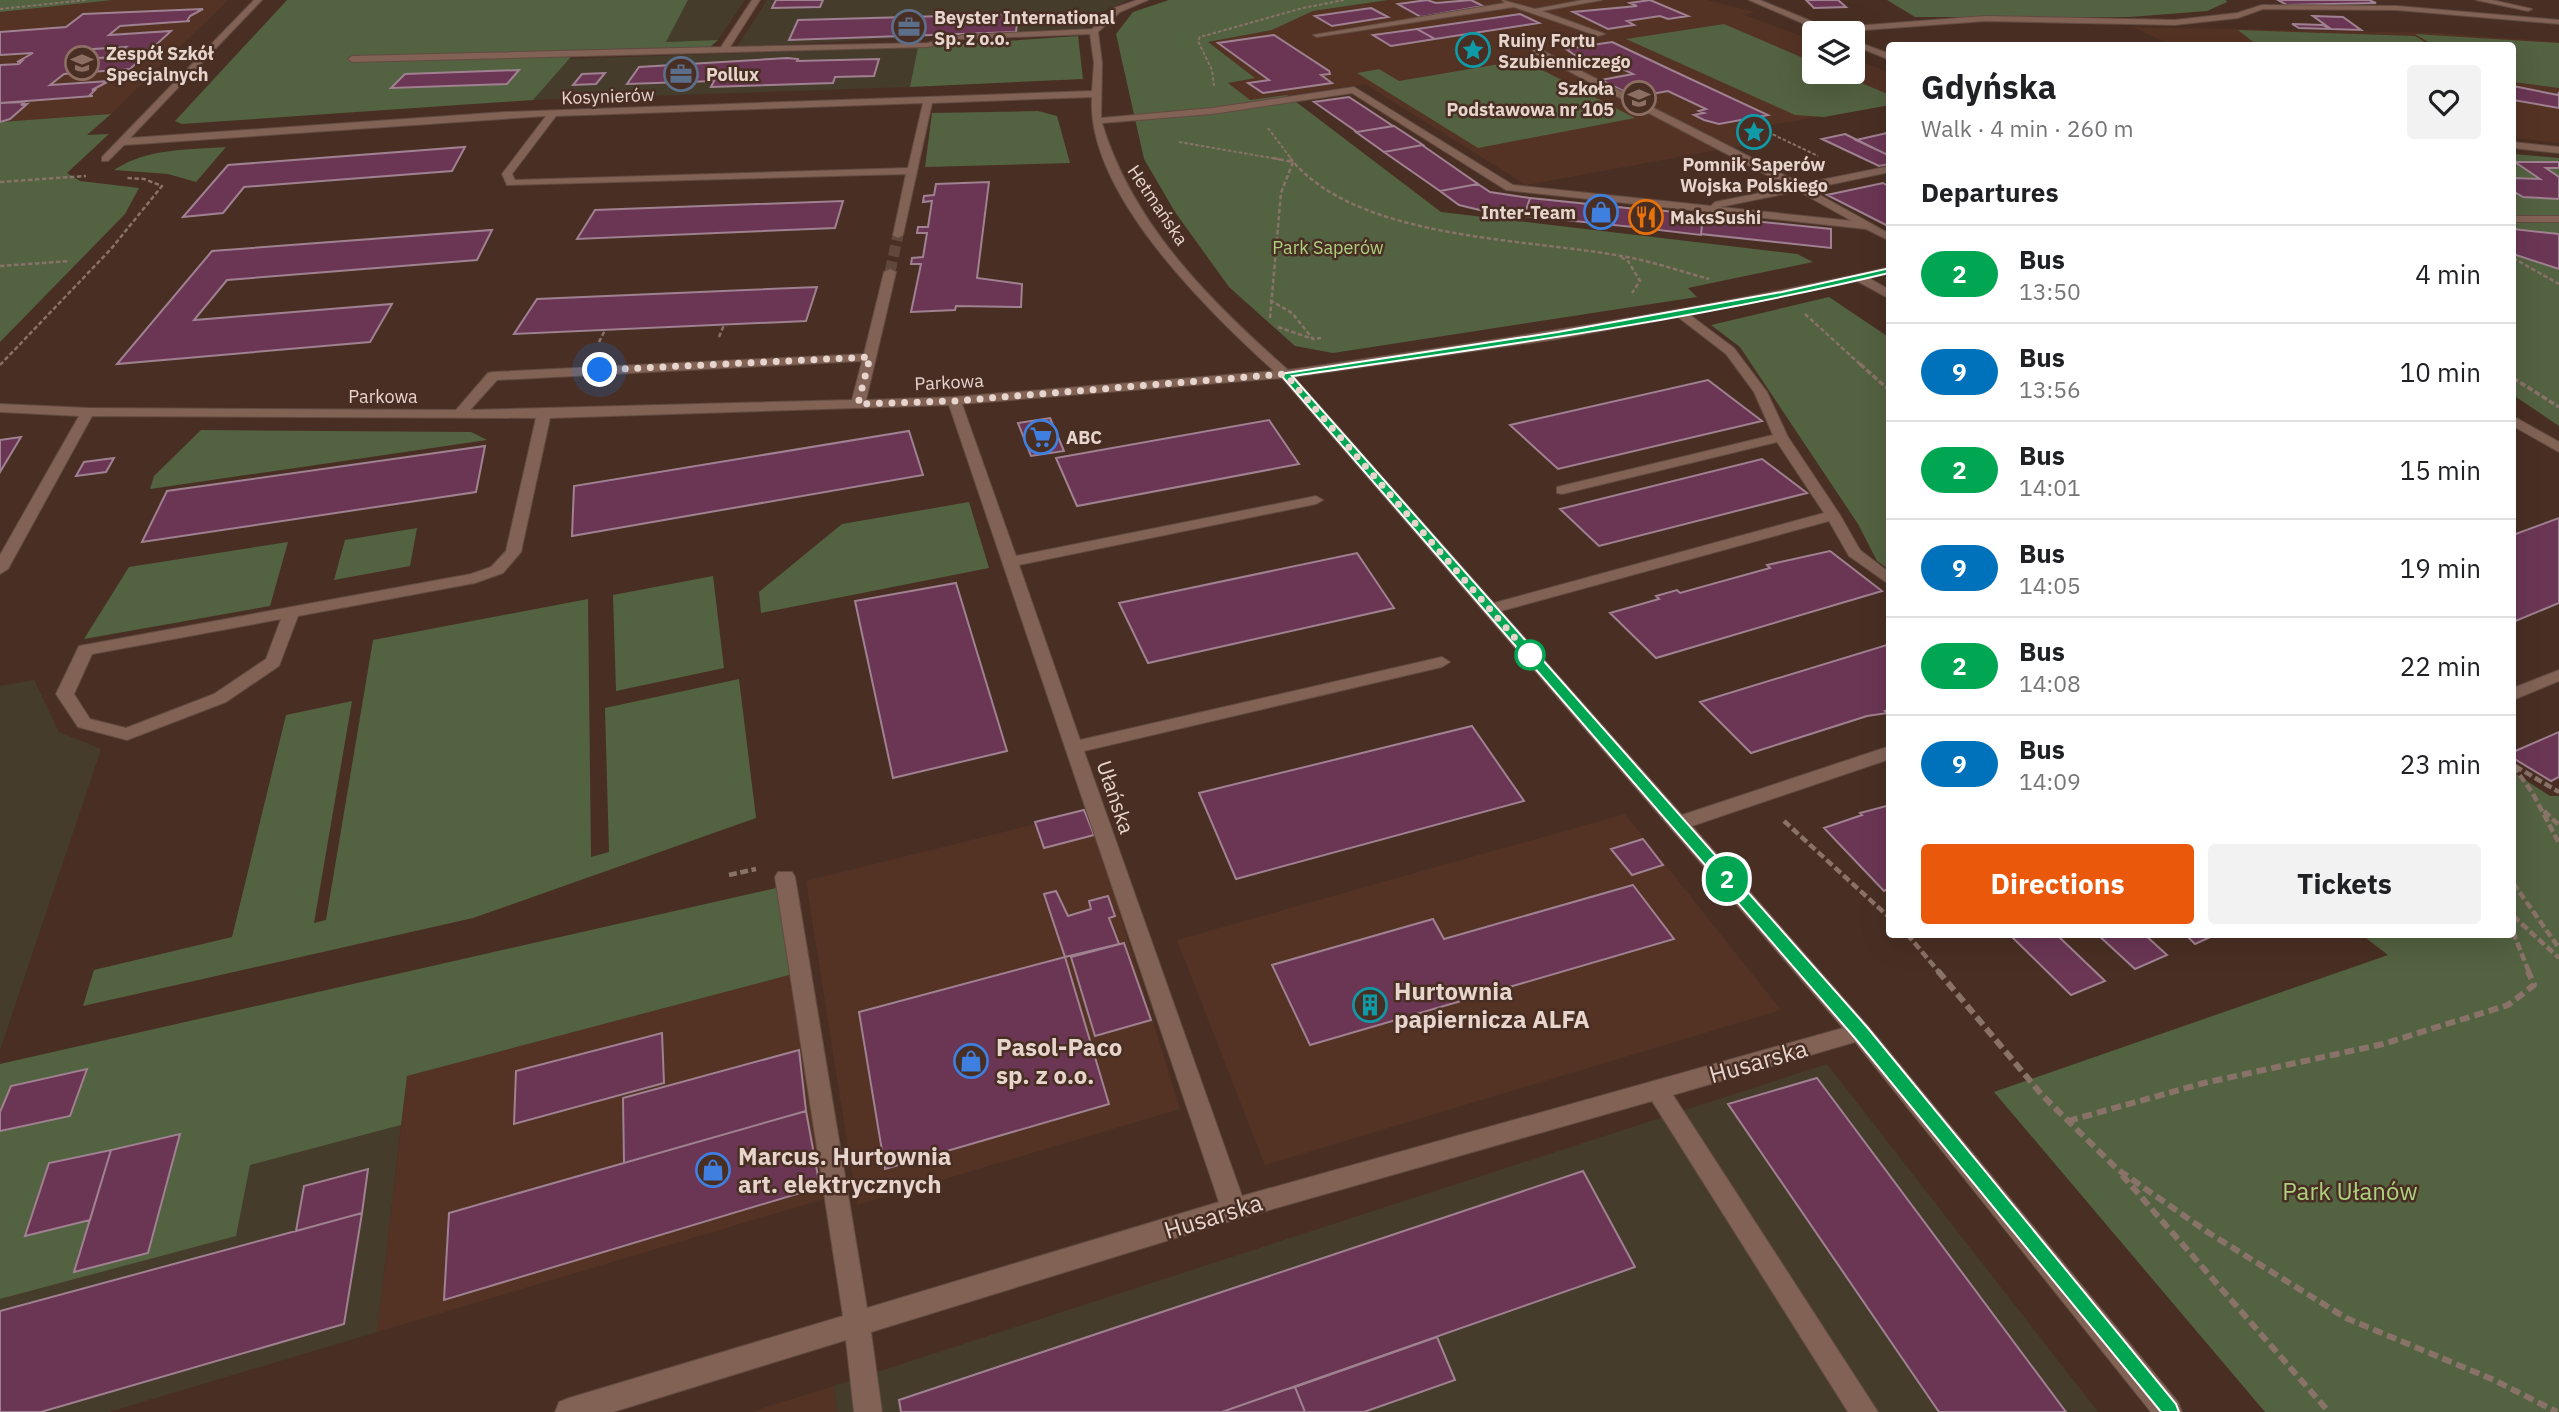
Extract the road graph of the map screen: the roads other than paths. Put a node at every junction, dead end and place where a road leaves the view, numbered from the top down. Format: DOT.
graph roads {
  1 [pos="258,0"];
  2 [pos="756,0"];
  3 [pos="1144,0"];
  4 [pos="1503,0"];
  5 [pos="1598,0"];
  6 [pos="1753,0"];
  7 [pos="2480,0"];
  8 [pos="1516,4"];
  9 [pos="1535,9"];
  10 [pos="2559,15"];
  11 [pos="1803,21"];
  12 [pos="2559,22"];
  13 [pos="1865,28"];
  14 [pos="1094,31"];
  15 [pos="1601,34"];
  16 [pos="1317,35"];
  17 [pos="1539,44"];
  18 [pos="1865,47"];
  19 [pos="724,50"];
  20 [pos="1886,55"];
  21 [pos="352,60"];
  22 [pos="1096,94"];
  23 [pos="928,100"];
  24 [pos="553,114"];
  25 [pos="1097,121"];
  26 [pos="121,142"];
  27 [pos="2516,145"];
  28 [pos="2559,150"];
  29 [pos="105,159"];
  30 [pos="912,170"];
  31 [pos="1886,170"];
  32 [pos="1798,188"];
  33 [pos="1697,208"];
  34 [pos="2516,219"];
  35 [pos="2559,219"];
  36 [pos="1868,226"];
  37 [pos="898,235"];
  38 [pos="1886,236"];
  39 [pos="1886,271"];
  40 [pos="890,272"];
  41 [pos="1860,278"];
  42 [pos="1886,293"];
  43 [pos="1680,313"];
  44 [pos="870,357"];
  45 [pos="1285,374"];
  46 [pos="954,401"];
  47 [pos="858,404"];
  48 [pos="0,408"];
  49 [pos="88,412"];
  50 [pos="459,414"];
  51 [pos="544,414"];
  52 [pos="2516,422"];
  53 [pos="1781,437"];
  54 [pos="2559,448"];
  55 [pos="1562,490"];
  56 [pos="1316,500"];
  57 [pos="1833,515"];
  58 [pos="1010,562"];
  59 [pos="0,569"];
  60 [pos="1886,577"];
  61 [pos="1489,609"];
  62 [pos="291,612"];
  63 [pos="1442,662"];
  64 [pos="2559,675"];
  65 [pos="2516,693"];
  66 [pos="1074,747"];
  67 [pos="1886,753"];
  68 [pos="1678,824"];
  69 [pos="775,872"];
  70 [pos="1860,1032"];
  71 [pos="1657,1089"];
  72 [pos="1234,1209"];
  73 [pos="857,1324"];
  74 [pos="569,1412"];
  75 [pos="868,1412"];
  76 [pos="1864,1412"];
  77 [pos="2168,1412"];
  1 -- 26 [label="street"];
  2 -- 19 [label="street"];
  3 -- 14 [label="street"];
  4 -- 8 [label="street"];
  5 -- 9 [label="street"];
  6 -- 11 [label="street"];
  7 -- 10 [label="street"];
  8 -- 9 [label="street"];
  8 -- 16 [label="street"];
  9 -- 15 [label="street"];
  12 -- 13 [label="street"];
  14 -- 19 [label="street"];
  14 -- 22 [label="street, Hetmańska"];
  17 -- 32 [label="street"];
  18 -- 20 [label="street"];
  19 -- 21 [label="street"];
  22 -- 23 [label="street, Kosynierów"];
  22 -- 25 [label="street, Hetmańska"];
  23 -- 24 [label="street, Kosynierów"];
  23 -- 30 [label="street"];
  24 -- 26 [label="street, Kosynierów"];
  24 -- 30 [label="street"];
  25 -- 33 [label="street"];
  25 -- 45 [label="street, Hetmańska"];
  26 -- 29 [label="street"];
  27 -- 28 [label="street"];
  30 -- 37 [label="street"];
  31 -- 32 [label="street"];
  32 -- 33 [label="street"];
  32 -- 36 [label="street"];
  33 -- 36 [label="street"];
  34 -- 35 [label="street"];
  36 -- 38 [label="street"];
  39 -- 41 [label="street, Parkowa"];
  40 -- 44 [label="street"];
  41 -- 42 [label="street"];
  41 -- 43 [label="street, Parkowa"];
  43 -- 45 [label="street, Parkowa"];
  43 -- 53 [label="street"];
  44 -- 47 [label="street"];
  44 -- 50 [label="street"];
  45 -- 46 [label="street, Parkowa"];
  45 -- 61 [label="street, Hetmańska"];
  46 -- 47 [label="street, Parkowa"];
  46 -- 58 [label="street, Ułańska"];
  47 -- 51 [label="street, Parkowa"];
  48 -- 49 [label="street, Parkowa"];
  49 -- 50 [label="street, Parkowa"];
  49 -- 59 [label="street"];
  50 -- 51 [label="street, Parkowa"];
  51 -- 62 [label="street"];
  52 -- 54 [label="street"];
  53 -- 55 [label="street"];
  53 -- 57 [label="street"];
  56 -- 58 [label="street"];
  57 -- 60 [label="street"];
  57 -- 61 [label="street"];
  58 -- 66 [label="street, Ułańska"];
  61 -- 68 [label="street, Hetmańska"];
  62 -- 62 [label="street"];
  63 -- 66 [label="street"];
  64 -- 65 [label="street"];
  66 -- 72 [label="street, Ułańska"];
  67 -- 68 [label="street"];
  68 -- 70 [label="street, Hetmańska"];
  69 -- 73 [label="street"];
  70 -- 71 [label="street, Husarska"];
  70 -- 77 [label="street, Hetmańska"];
  71 -- 72 [label="street, Husarska"];
  71 -- 76 [label="street"];
  72 -- 73 [label="street, Husarska"];
  73 -- 74 [label="street, Husarska"];
  73 -- 75 [label="street"];
}
